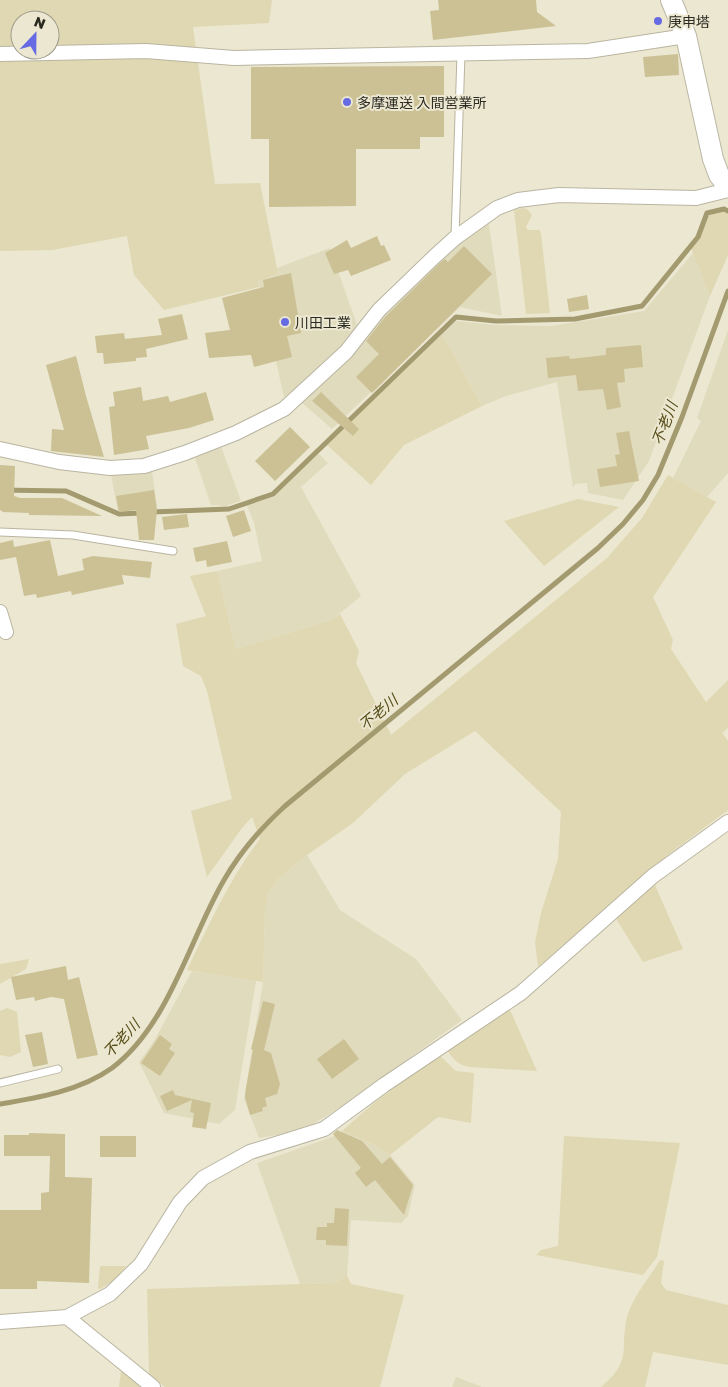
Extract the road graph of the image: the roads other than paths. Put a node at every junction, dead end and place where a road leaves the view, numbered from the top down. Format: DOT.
graph roads {
  1 [pos="671,0"];
  2 [pos="686,36"];
  3 [pos="0,54"];
  4 [pos="460,54"];
  5 [pos="728,188"];
  6 [pos="455,238"];
  7 [pos="0,449"];
  8 [pos="0,532"];
  9 [pos="173,551"];
  10 [pos="0,612"];
  11 [pos="3,633"];
  12 [pos="728,822"];
  13 [pos="58,1068"];
  14 [pos="0,1082"];
  15 [pos="67,1317"];
  16 [pos="0,1322"];
  17 [pos="153,1387"];
  1 -- 2 [label="street"];
  2 -- 4 [label="street"];
  2 -- 5 [label="street"];
  3 -- 4 [label="street"];
  4 -- 6 [label="lane"];
  5 -- 6 [label="street"];
  6 -- 7 [label="street"];
  8 -- 9 [label="lane"];
  10 -- 11 [label="street"];
  12 -- 15 [label="street"];
  13 -- 14 [label="lane"];
  15 -- 16 [label="street"];
  15 -- 17 [label="street"];
}
